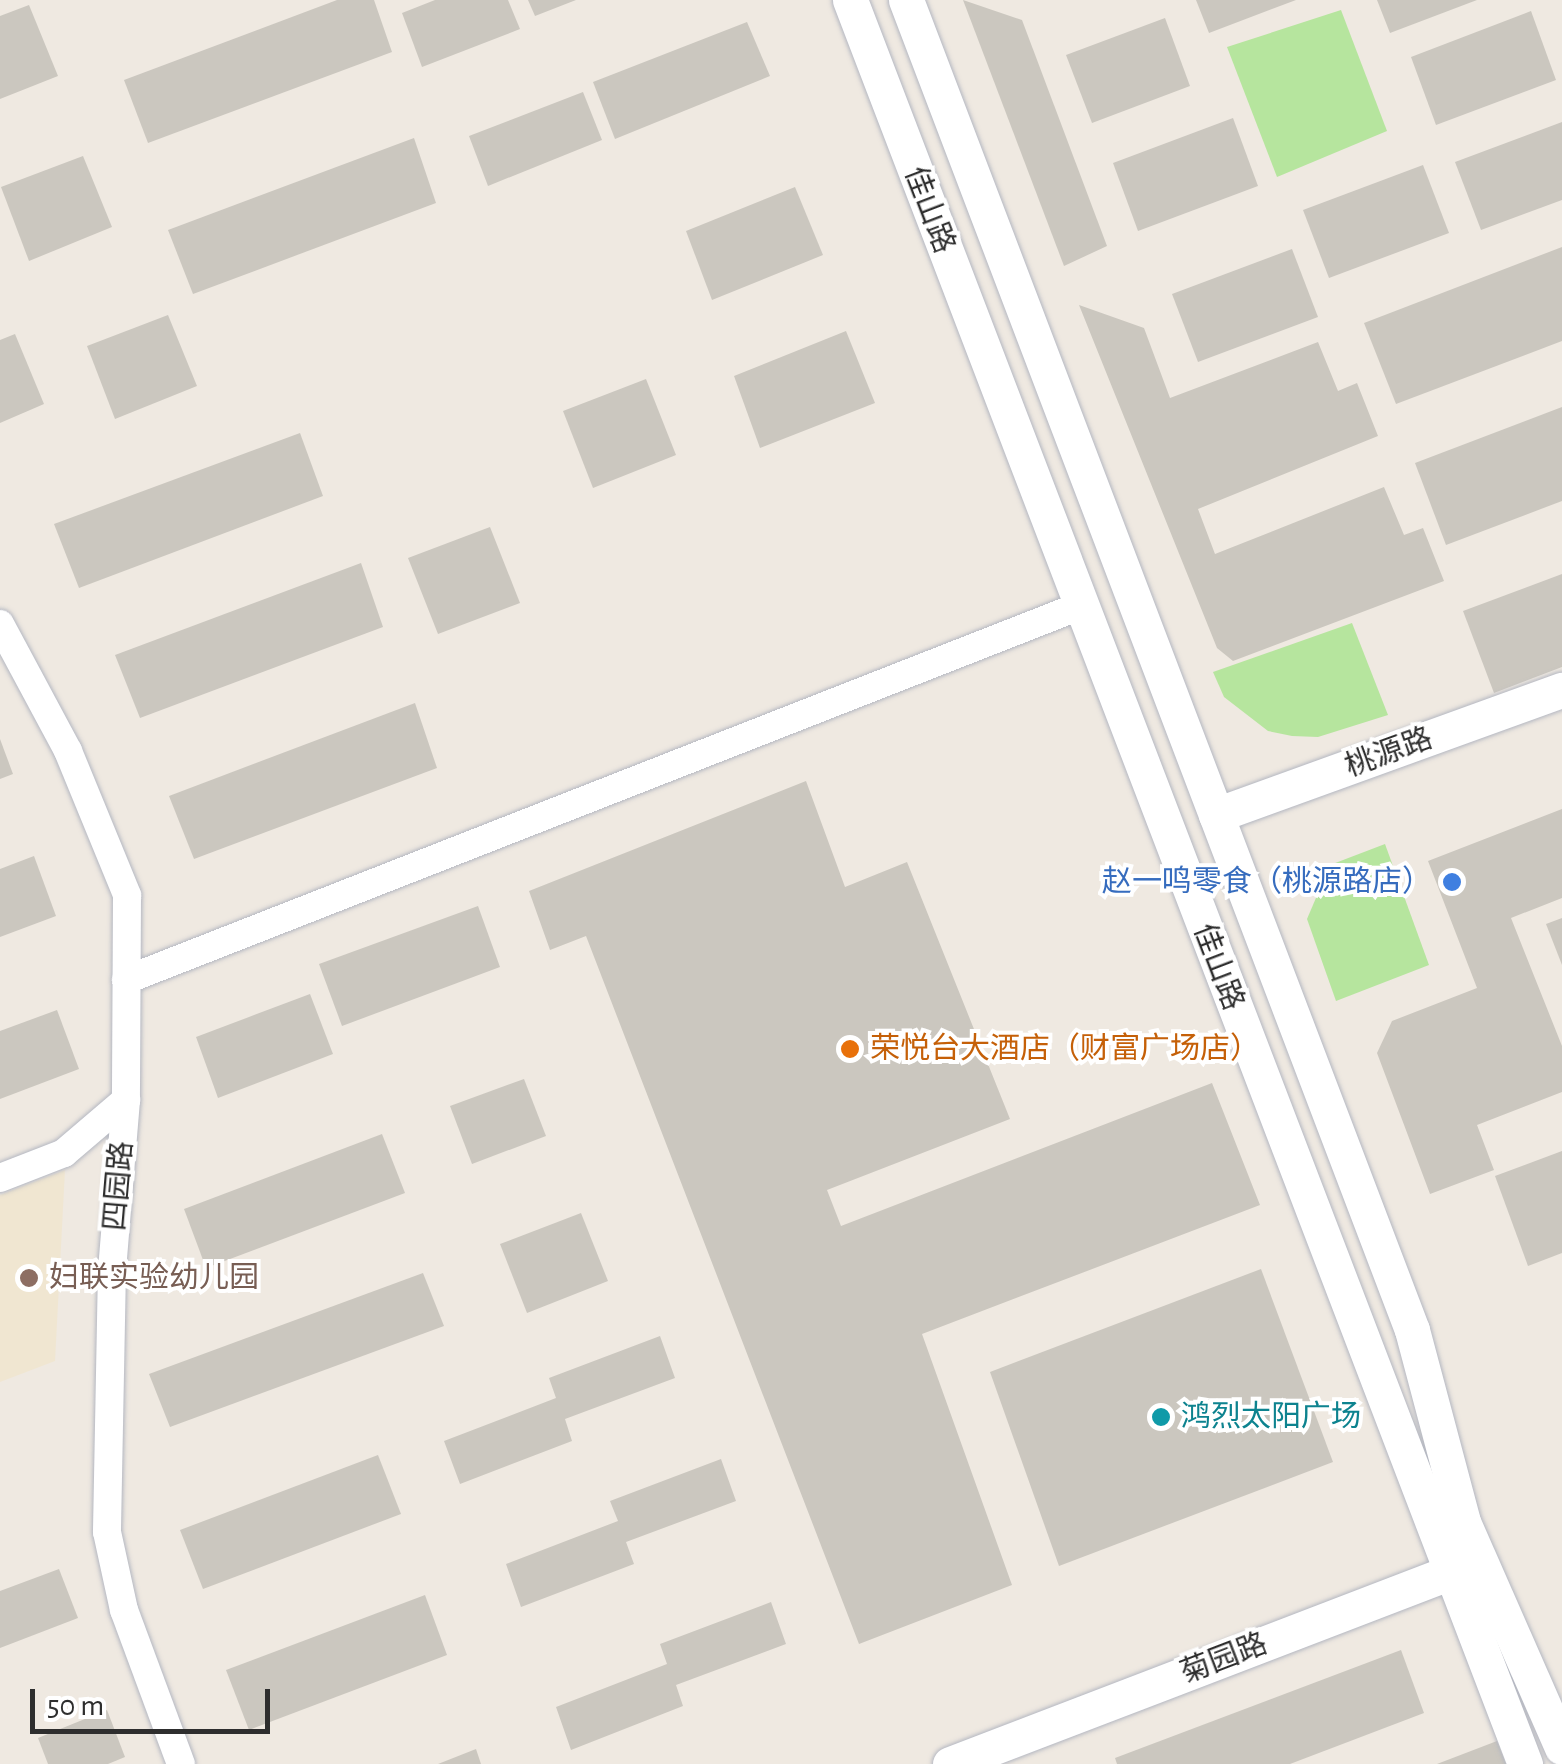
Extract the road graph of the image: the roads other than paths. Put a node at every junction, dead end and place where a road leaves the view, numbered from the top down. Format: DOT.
graph roads {
  1 [pos="850,0"];
  2 [pos="906,0"];
  3 [pos="1080,606"];
  4 [pos="0,624"];
  5 [pos="1562,690"];
  6 [pos="1216,815"];
  7 [pos="126,980"];
  8 [pos="126,1100"];
  9 [pos="0,1178"];
  10 [pos="1463,1522"];
  11 [pos="1451,1572"];
  12 [pos="1562,1746"];
  13 [pos="181,1764"];
  14 [pos="950,1764"];
  15 [pos="1525,1764"];
  1 -- 3 [label="street, 佳山路"];
  2 -- 6 [label="street, 佳山路"];
  3 -- 7 [label="street"];
  3 -- 11 [label="street, 佳山路"];
  4 -- 7 [label="street, 四园路"];
  5 -- 6 [label="street, 桃源路"];
  6 -- 10 [label="street, 佳山路"];
  7 -- 8 [label="street, 四园路"];
  8 -- 9 [label="street"];
  8 -- 13 [label="street, 四园路"];
  10 -- 11 [label="street"];
  10 -- 12 [label="street, 佳山路"];
  11 -- 14 [label="street, 菊园路"];
  11 -- 15 [label="street, 佳山路"];
}
